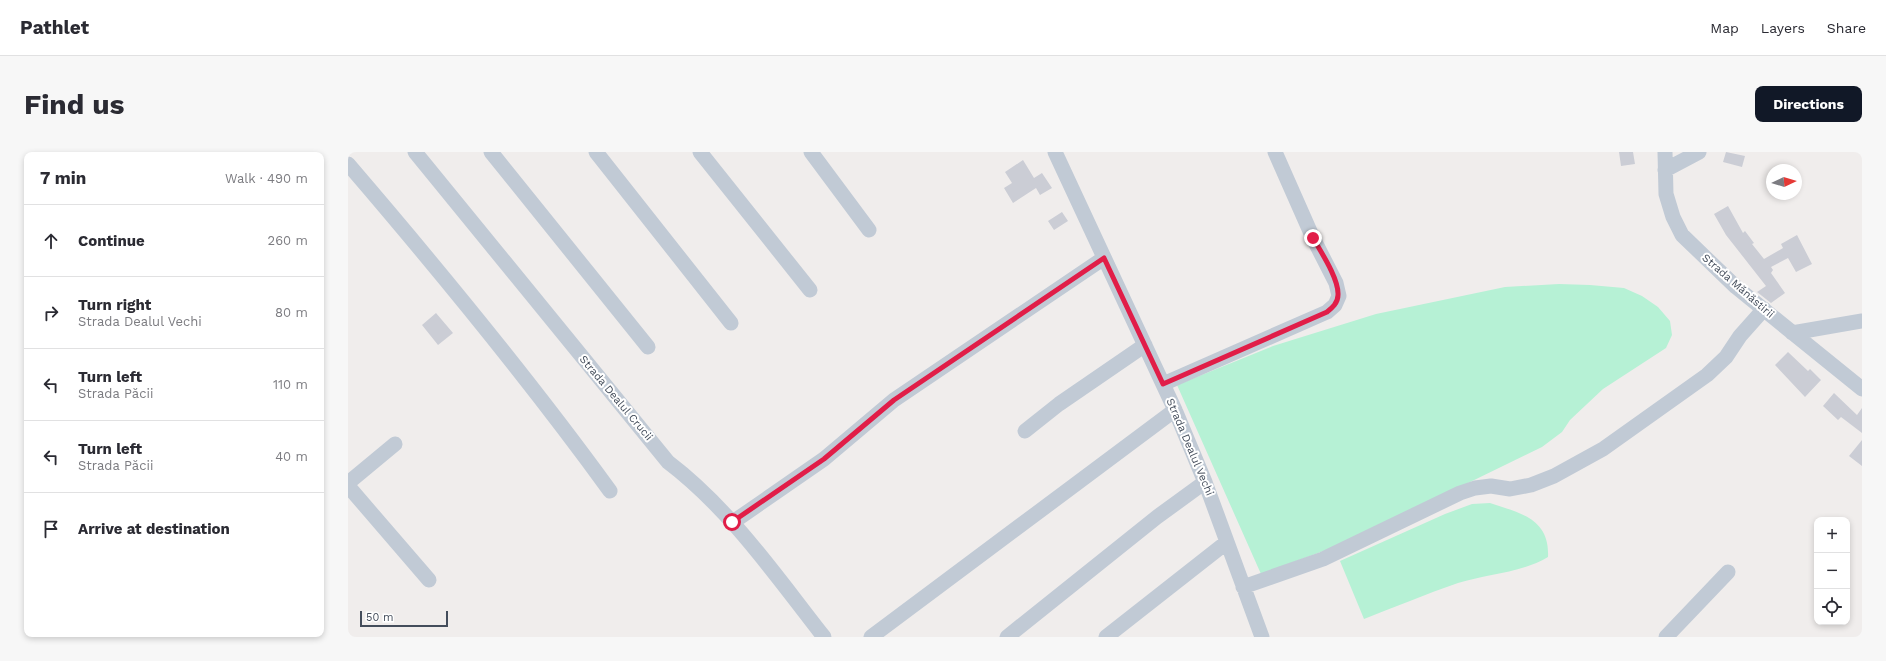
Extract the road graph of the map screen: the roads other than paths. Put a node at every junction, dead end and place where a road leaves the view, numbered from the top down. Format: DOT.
graph roads {
  1 [pos="415,152"];
  2 [pos="491,152"];
  3 [pos="596,152"];
  4 [pos="700,152"];
  5 [pos="811,152"];
  6 [pos="1055,152"];
  7 [pos="1275,152"];
  8 [pos="1665,152"];
  9 [pos="1699,152"];
  10 [pos="348,164"];
  11 [pos="1665,170"];
  12 [pos="869,230"];
  13 [pos="1104,258"];
  14 [pos="810,290"];
  15 [pos="1764,309"];
  16 [pos="1862,321"];
  17 [pos="731,323"];
  18 [pos="1792,333"];
  19 [pos="1145,345"];
  20 [pos="648,347"];
  21 [pos="1163,384"];
  22 [pos="1862,389"];
  23 [pos="1175,410"];
  24 [pos="1025,431"];
  25 [pos="395,444"];
  26 [pos="1205,482"];
  27 [pos="348,483"];
  28 [pos="348,486"];
  29 [pos="610,491"];
  30 [pos="732,522"];
  31 [pos="1227,542"];
  32 [pos="1728,572"];
  33 [pos="429,580"];
  34 [pos="1243,587"];
  35 [pos="824,637"];
  36 [pos="871,637"];
  37 [pos="1007,637"];
  38 [pos="1106,637"];
  39 [pos="1262,637"];
  40 [pos="1666,637"];
  1 -- 30 [label="street, Strada Dealul Crucii"];
  2 -- 20 [label="street"];
  3 -- 17 [label="street"];
  4 -- 14 [label="street"];
  5 -- 12 [label="street"];
  6 -- 13 [label="street, Strada Dealul Vechi"];
  7 -- 21 [label="street"];
  8 -- 11 [label="street, Strada Mănăstirii"];
  9 -- 11 [label="street"];
  10 -- 29 [label="street"];
  11 -- 15 [label="street, Strada Mănăstirii"];
  13 -- 19 [label="street, Strada Dealul Vechi"];
  13 -- 30 [label="street"];
  15 -- 18 [label="street, Strada Mănăstirii"];
  15 -- 34 [label="street"];
  16 -- 18 [label="street"];
  18 -- 22 [label="street, Strada Mănăstirii"];
  19 -- 21 [label="street, Strada Dealul Vechi"];
  19 -- 24 [label="street"];
  21 -- 23 [label="street, Strada Dealul Vechi"];
  23 -- 26 [label="street, Strada Dealul Vechi"];
  23 -- 36 [label="street"];
  25 -- 27 [label="street"];
  26 -- 31 [label="street, Strada Dealul Vechi"];
  26 -- 37 [label="street"];
  28 -- 33 [label="street"];
  30 -- 35 [label="street, Strada Dealul Crucii"];
  31 -- 34 [label="street, Strada Dealul Vechi"];
  31 -- 38 [label="street"];
  32 -- 40 [label="street"];
  34 -- 39 [label="street, Strada Dealul Vechi"];
}
